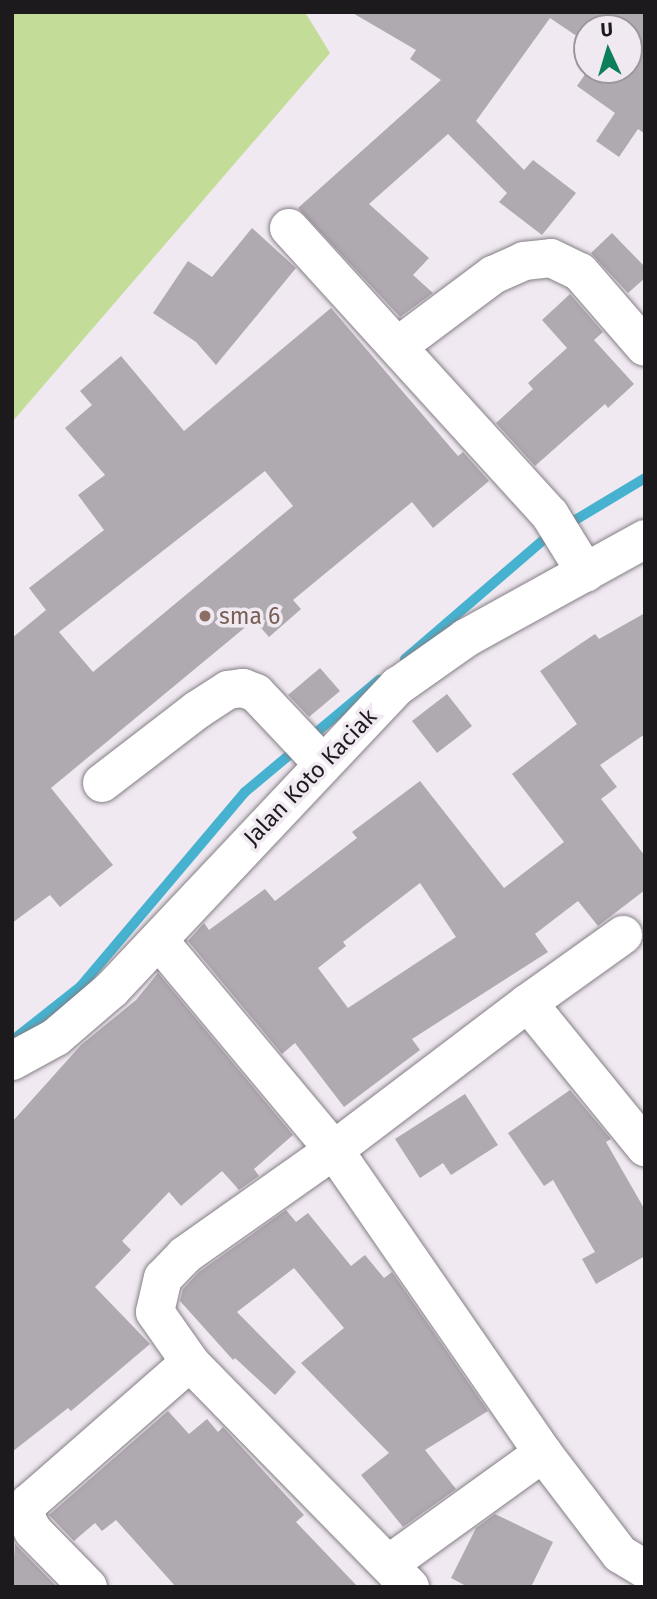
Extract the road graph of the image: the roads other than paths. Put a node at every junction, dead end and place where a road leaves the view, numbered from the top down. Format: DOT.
graph roads {
  1 [pos="289,228"];
  2 [pos="639,331"];
  3 [pos="398,346"];
  4 [pos="645,539"];
  5 [pos="569,543"];
  6 [pos="310,749"];
  7 [pos="102,783"];
  8 [pos="623,936"];
  9 [pos="160,942"];
  10 [pos="528,1003"];
  11 [pos="12,1061"];
  12 [pos="645,1147"];
  13 [pos="334,1150"];
  14 [pos="190,1362"];
  15 [pos="543,1453"];
  16 [pos="645,1569"];
  17 [pos="399,1575"];
  18 [pos="88,1587"];
  1 -- 3 [label="street"];
  2 -- 3 [label="street"];
  3 -- 5 [label="street"];
  4 -- 5 [label="street, Jalan Koto Kaciak"];
  5 -- 6 [label="street, Jalan Koto Kaciak"];
  6 -- 7 [label="street"];
  6 -- 9 [label="street, Jalan Koto Kaciak"];
  8 -- 10 [label="street"];
  9 -- 11 [label="street, Jalan Koto Kaciak"];
  9 -- 13 [label="street"];
  10 -- 12 [label="street"];
  10 -- 13 [label="street"];
  13 -- 14 [label="street"];
  13 -- 15 [label="street"];
  14 -- 17 [label="street"];
  14 -- 18 [label="street"];
  15 -- 16 [label="street"];
  15 -- 17 [label="street"];
}
